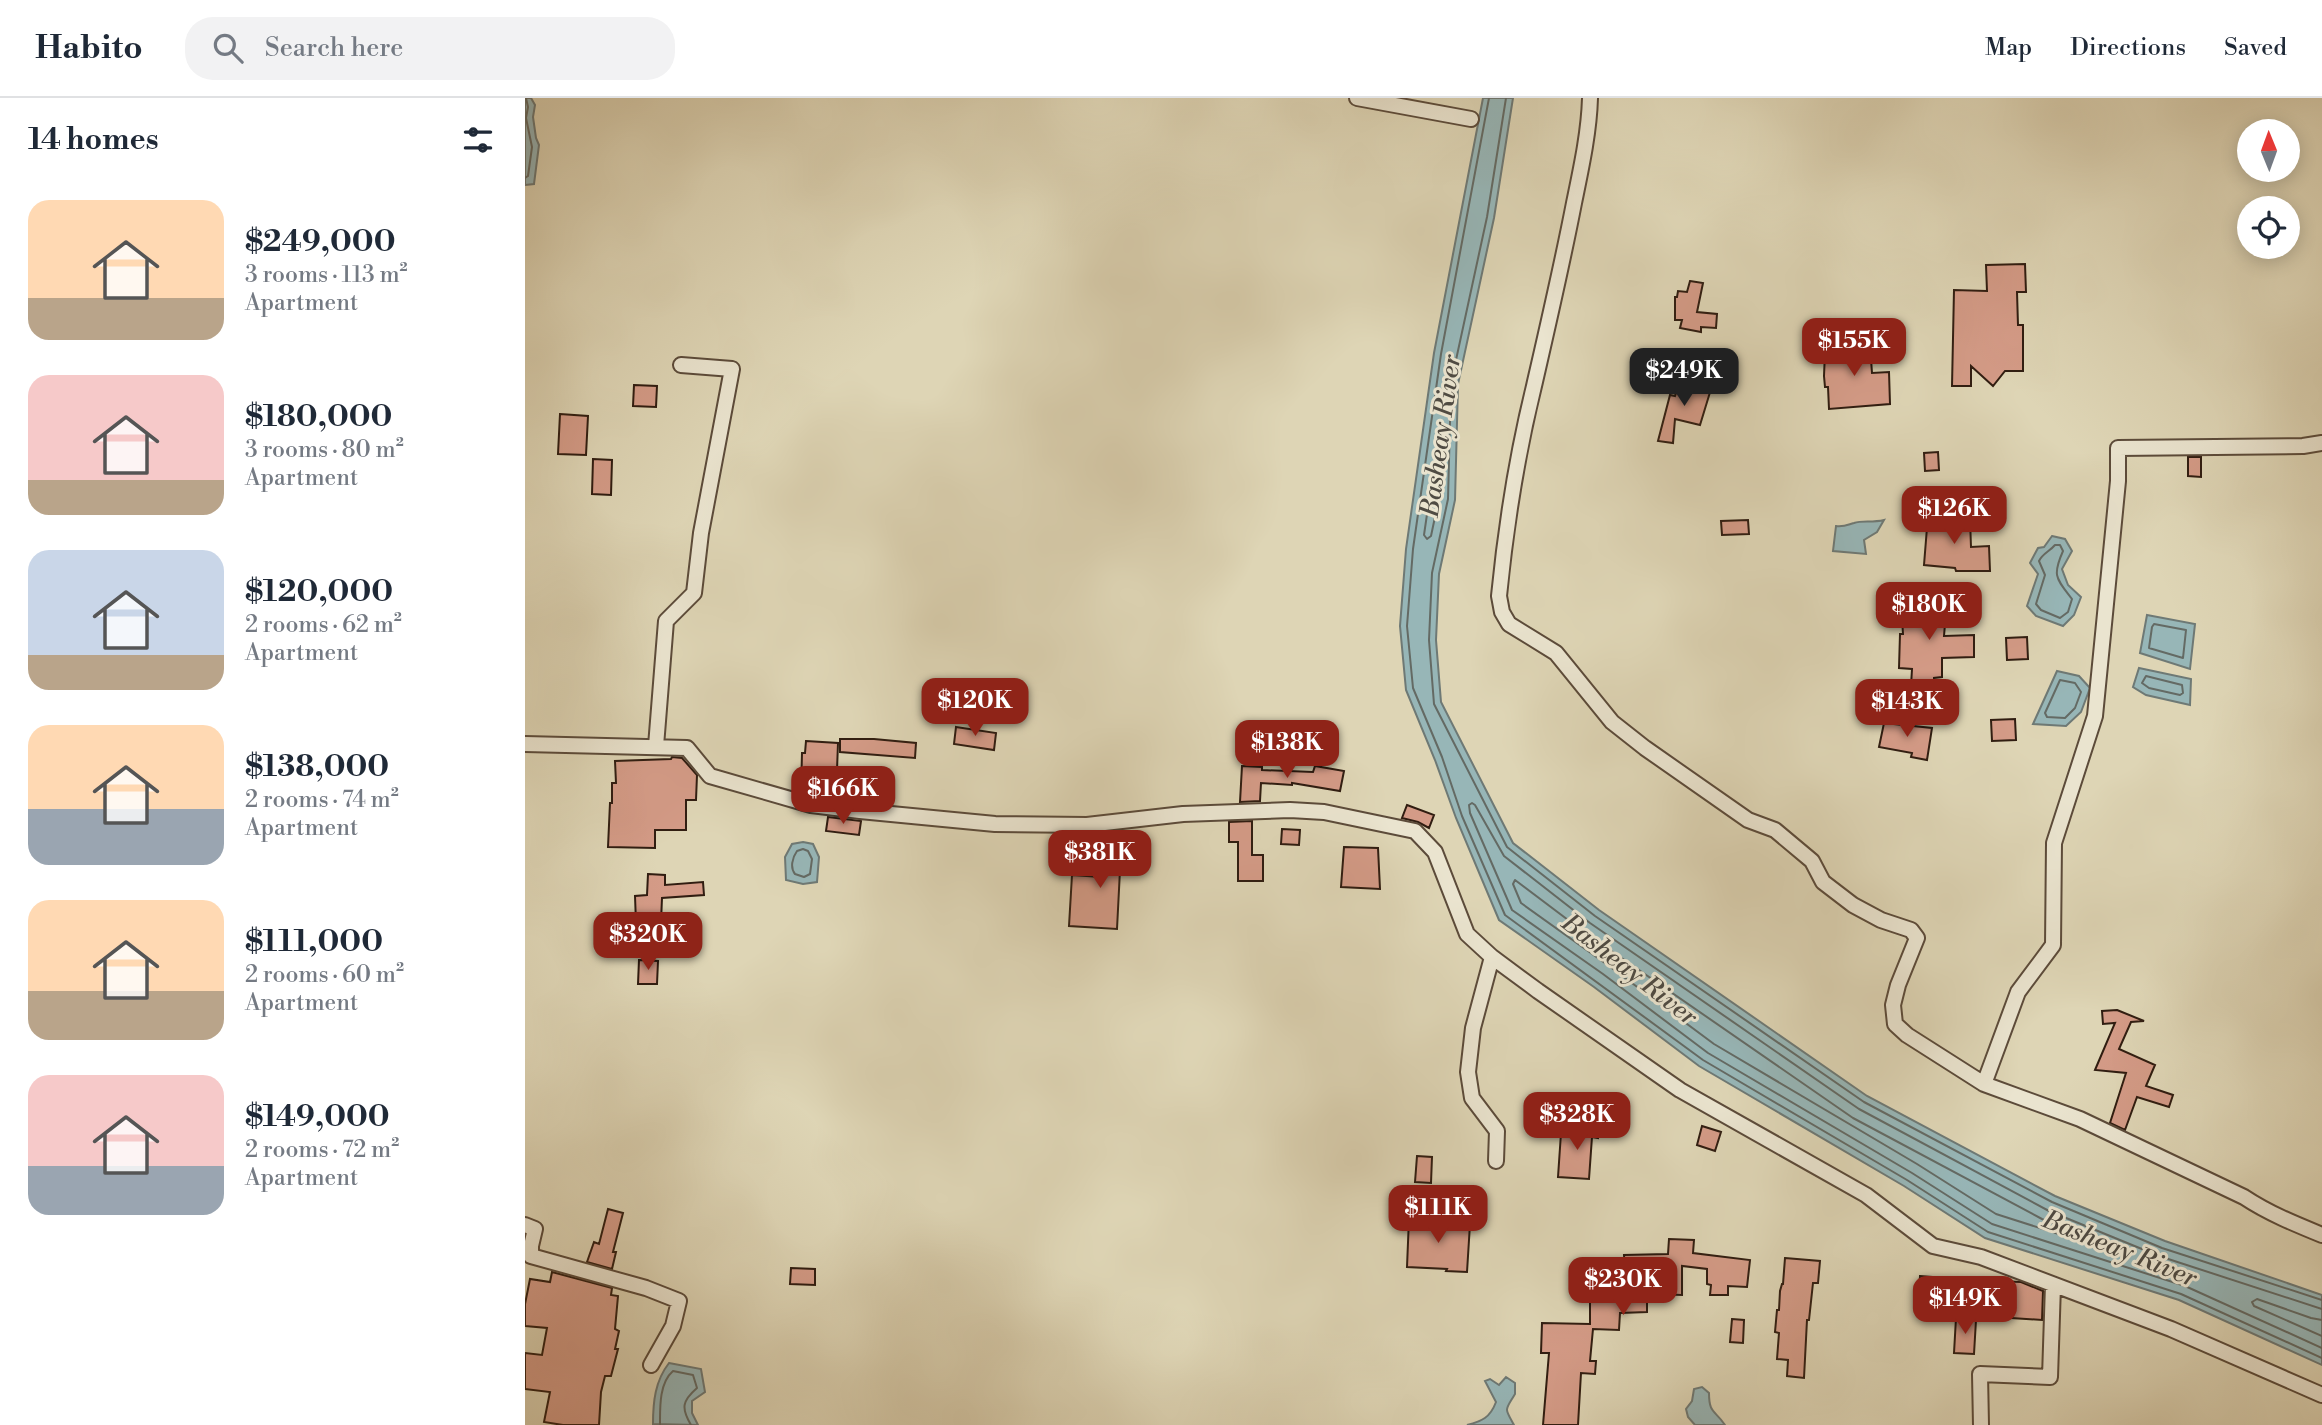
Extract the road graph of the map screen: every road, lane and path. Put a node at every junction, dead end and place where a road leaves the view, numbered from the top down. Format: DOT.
graph roads {
  1 [pos="1357,98"];
  2 [pos="1590,98"];
  3 [pos="1471,120"];
  4 [pos="681,365"];
  5 [pos="2322,443"];
  6 [pos="525,744"];
  7 [pos="656,746"];
  8 [pos="1492,957"];
  9 [pos="1984,1084"];
  10 [pos="1496,1161"];
  11 [pos="525,1225"];
  12 [pos="2322,1235"];
  13 [pos="2053,1284"];
  14 [pos="652,1365"];
  15 [pos="2322,1395"];
  16 [pos="1981,1425"];
  1 -- 3 [label="street"];
  2 -- 9 [label="street"];
  4 -- 7 [label="street"];
  5 -- 9 [label="street"];
  6 -- 7 [label="street"];
  7 -- 8 [label="street"];
  8 -- 10 [label="street"];
  8 -- 13 [label="street"];
  9 -- 12 [label="street"];
  11 -- 14 [label="street"];
  13 -- 15 [label="street"];
  13 -- 16 [label="street"];
}
